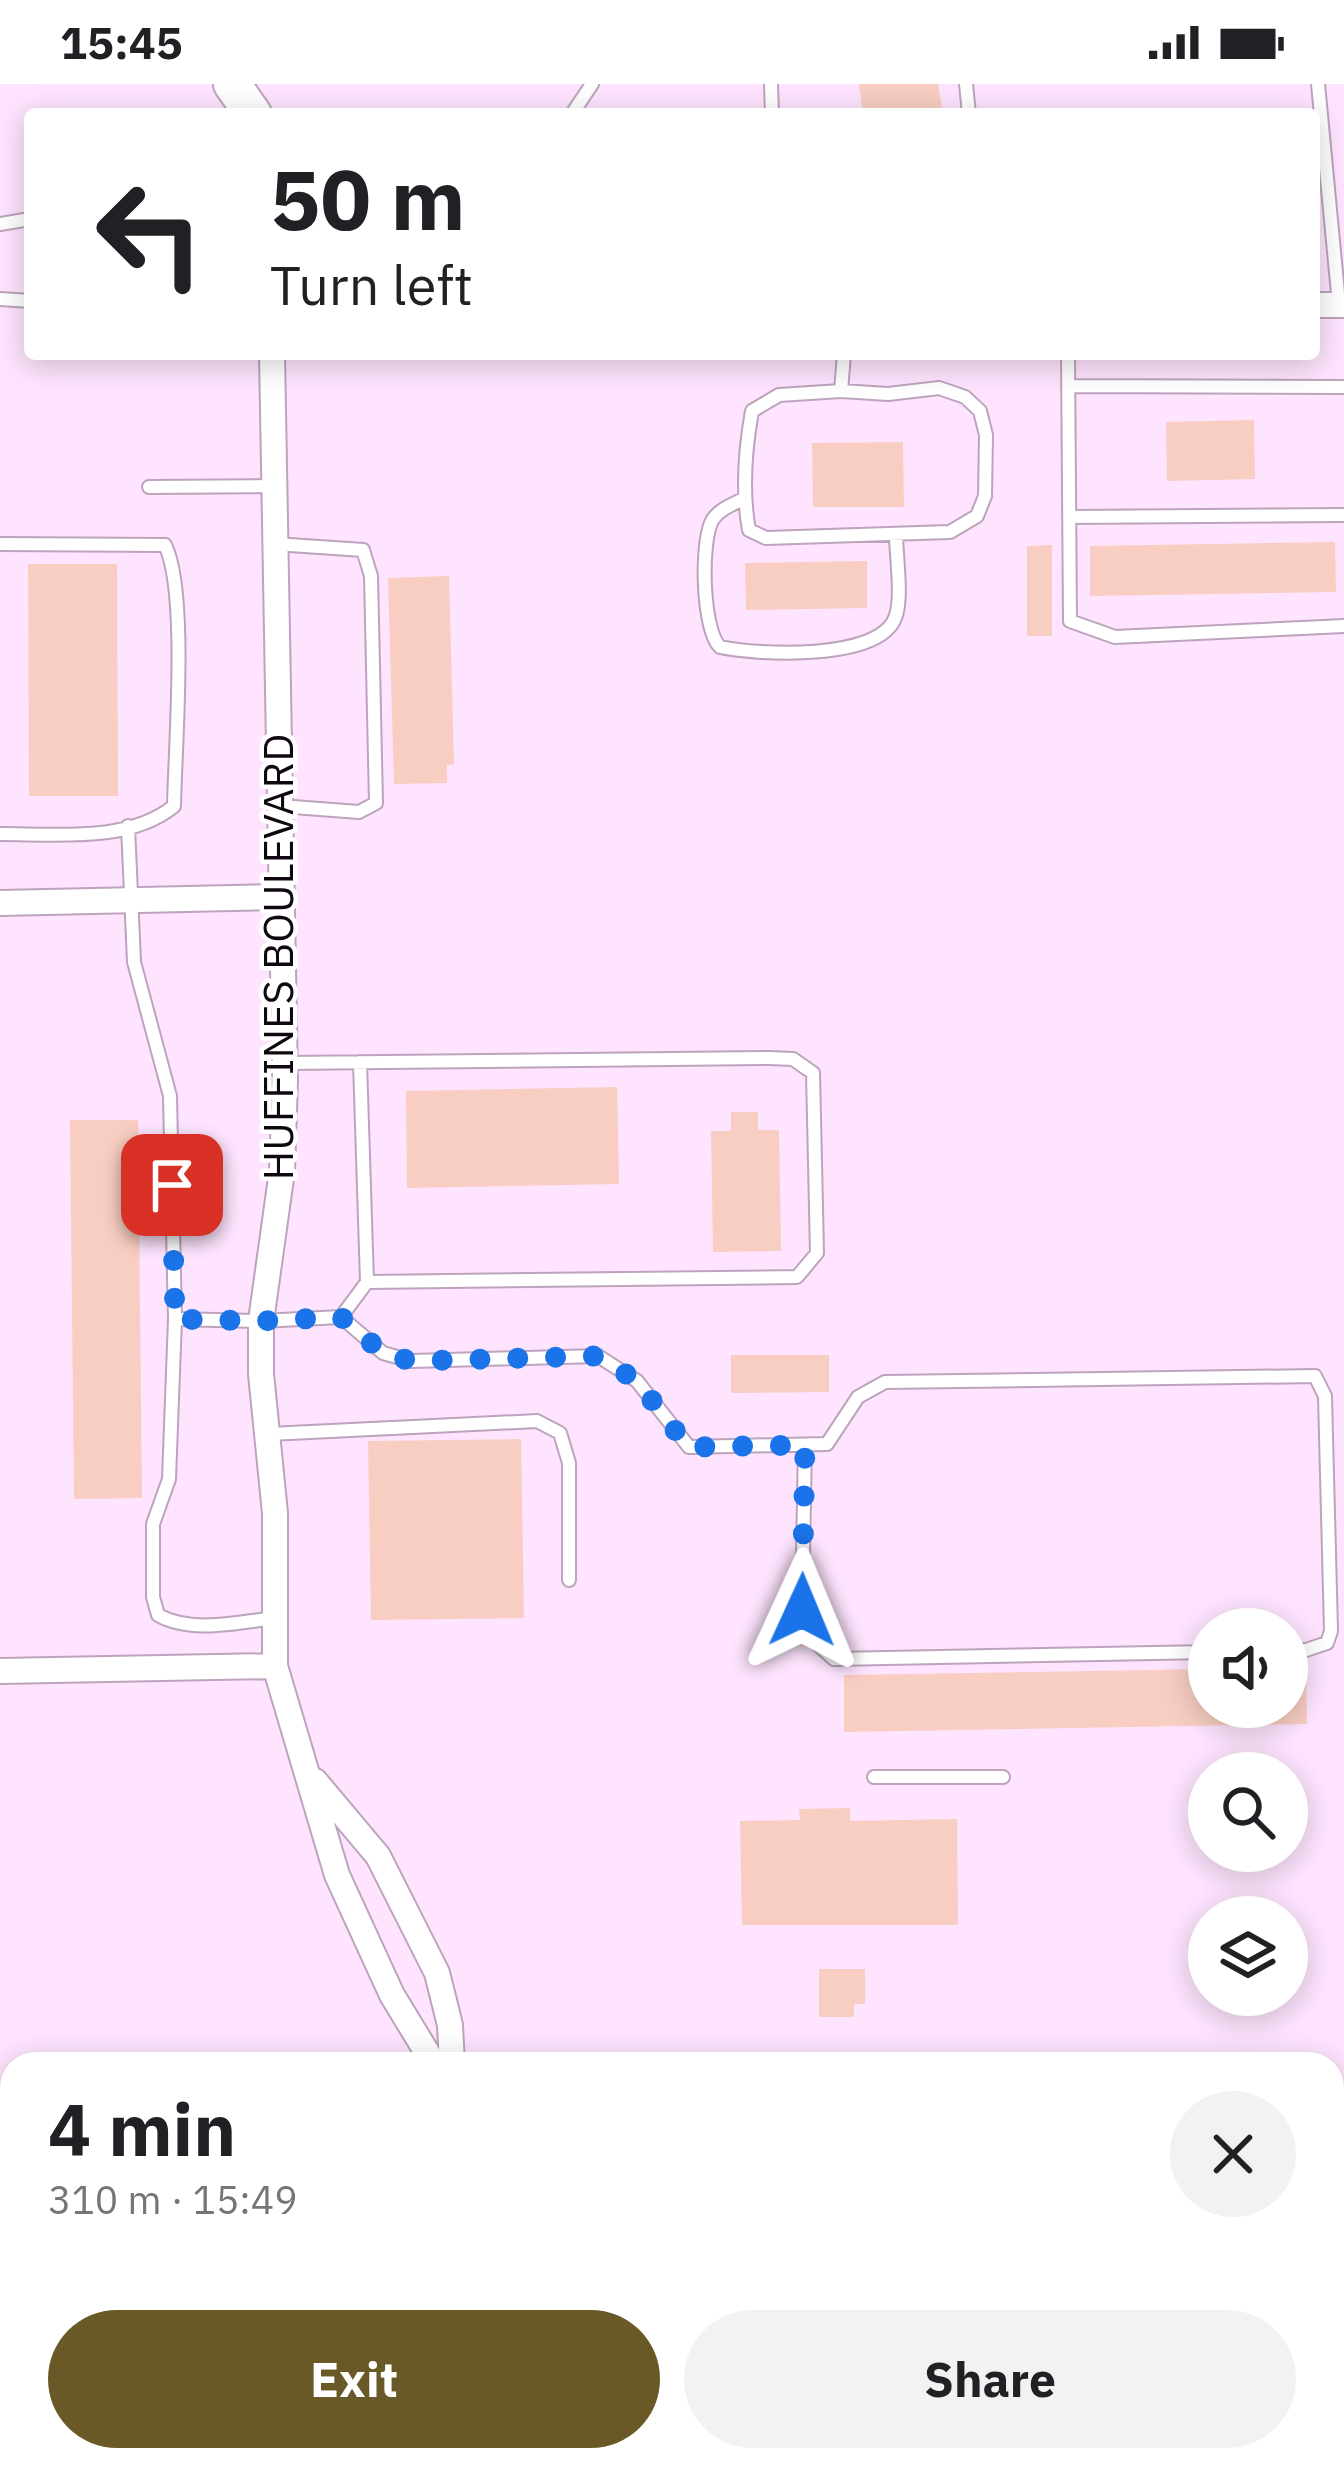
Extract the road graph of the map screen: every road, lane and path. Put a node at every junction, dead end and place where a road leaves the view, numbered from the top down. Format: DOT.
graph roads {
  1 [pos="232,84"];
  2 [pos="1318,84"];
  3 [pos="252,108"];
  4 [pos="1338,228"];
  5 [pos="1332,305"];
  6 [pos="272,360"];
  7 [pos="844,360"];
  8 [pos="1068,360"];
  9 [pos="1068,386"];
  10 [pos="1344,387"];
  11 [pos="842,391"];
  12 [pos="274,486"];
  13 [pos="149,487"];
  14 [pos="745,498"];
  15 [pos="1344,515"];
  16 [pos="1069,517"];
  17 [pos="896,534"];
  18 [pos="0,544"];
  19 [pos="275,544"];
  20 [pos="1344,626"];
  21 [pos="279,806"];
  22 [pos="128,826"];
  23 [pos="0,834"];
  24 [pos="280,898"];
  25 [pos="131,900"];
  26 [pos="0,903"];
  27 [pos="360,1062"];
  28 [pos="285,1064"];
  29 [pos="367,1282"];
  30 [pos="341,1317"];
  31 [pos="175,1319"];
  32 [pos="261,1321"];
  33 [pos="269,1434"];
  34 [pos="805,1445"];
  35 [pos="569,1580"];
  36 [pos="277,1618"];
  37 [pos="1308,1649"];
  38 [pos="1188,1652"];
  39 [pos="275,1666"];
  40 [pos="0,1672"];
  41 [pos="306,1770"];
  42 [pos="874,1777"];
  43 [pos="1003,1777"];
  44 [pos="427,2052"];
  45 [pos="452,2052"];
  1 -- 3 [label="main road"];
  2 -- 4 [label="lane"];
  4 -- 5 [label="lane"];
  6 -- 12 [label="street, HUFFINES BOULEVARD"];
  7 -- 11 [label="lane"];
  8 -- 9 [label="lane"];
  9 -- 10 [label="lane"];
  9 -- 16 [label="lane"];
  11 -- 14 [label="lane"];
  11 -- 17 [label="lane"];
  12 -- 13 [label="lane"];
  12 -- 19 [label="street, HUFFINES BOULEVARD"];
  14 -- 17 [label="lane"];
  14 -- 17 [label="lane"];
  15 -- 16 [label="lane"];
  16 -- 20 [label="lane"];
  18 -- 22 [label="lane"];
  19 -- 21 [label="street, HUFFINES BOULEVARD"];
  19 -- 21 [label="lane"];
  21 -- 24 [label="street, HUFFINES BOULEVARD"];
  22 -- 23 [label="lane"];
  22 -- 25 [label="lane"];
  24 -- 25 [label="street"];
  24 -- 28 [label="street, HUFFINES BOULEVARD"];
  25 -- 26 [label="street"];
  25 -- 31 [label="lane"];
  27 -- 28 [label="lane"];
  27 -- 29 [label="lane"];
  27 -- 29 [label="lane"];
  28 -- 32 [label="street, HUFFINES BOULEVARD"];
  29 -- 30 [label="lane"];
  30 -- 32 [label="lane"];
  30 -- 34 [label="lane"];
  31 -- 32 [label="lane"];
  31 -- 36 [label="lane"];
  32 -- 33 [label="street, HUFFINES BOULEVARD"];
  33 -- 35 [label="lane"];
  33 -- 36 [label="street, HUFFINES BOULEVARD"];
  34 -- 37 [label="lane"];
  34 -- 38 [label="lane"];
  36 -- 39 [label="street, HUFFINES BOULEVARD"];
  39 -- 40 [label="street"];
  39 -- 41 [label="street, HUFFINES BOULEVARD"];
  41 -- 44 [label="street, HUFFINES BOULEVARD"];
  41 -- 45 [label="street, HUFFINES BOULEVARD"];
  42 -- 43 [label="lane"];
}
